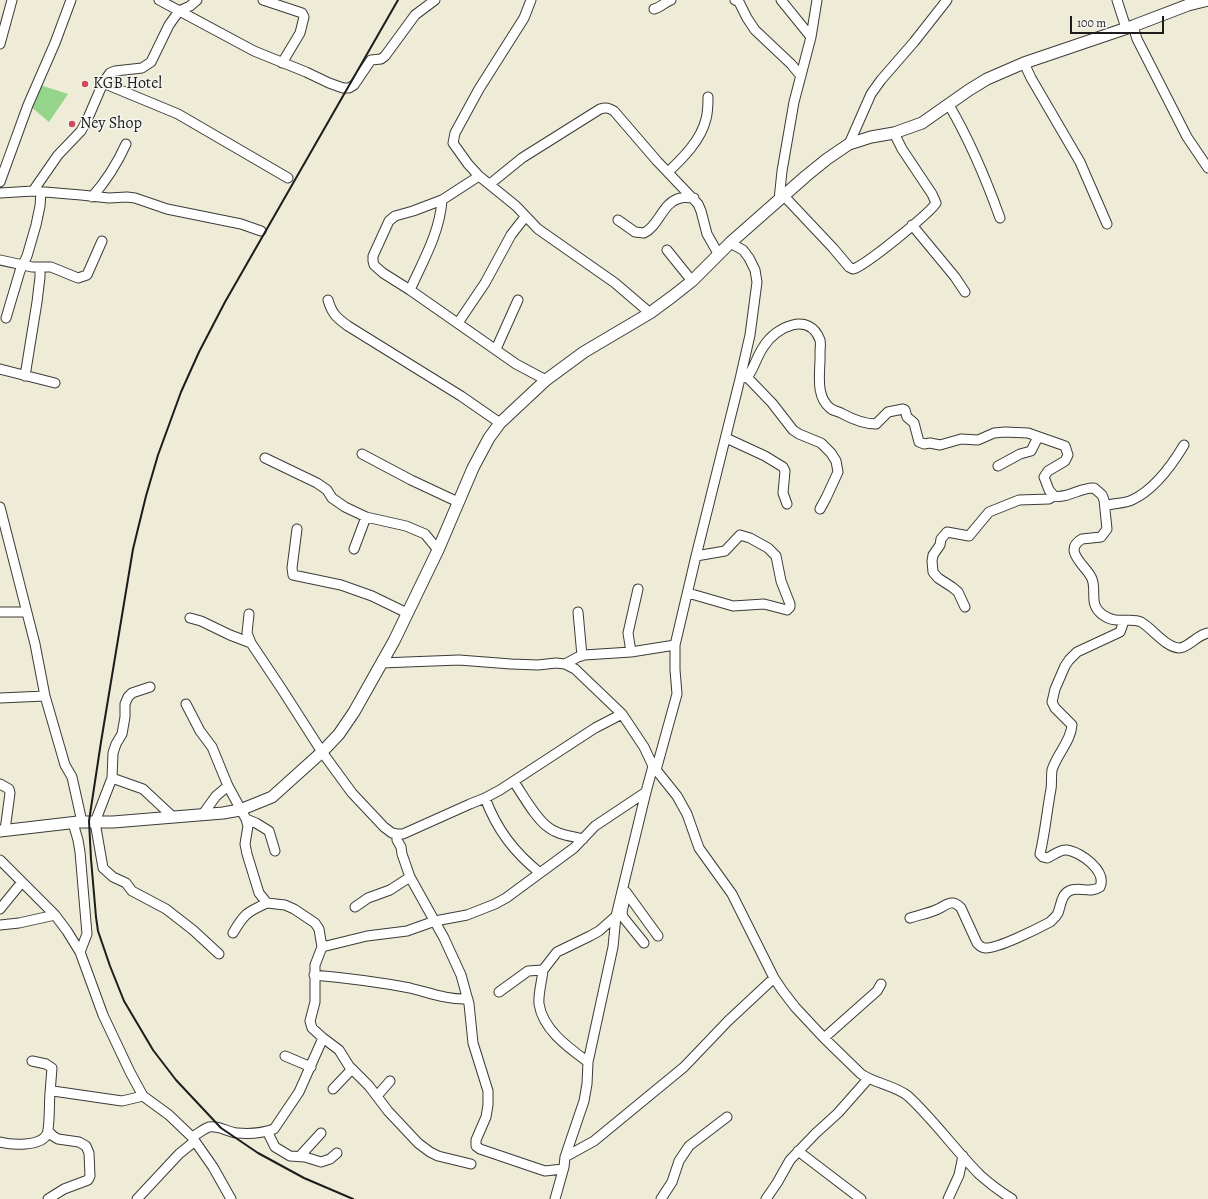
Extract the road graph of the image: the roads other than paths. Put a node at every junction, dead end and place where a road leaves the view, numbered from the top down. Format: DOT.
graph roads {
  1 [pos="12,0"];
  2 [pos="70,0"];
  3 [pos="159,0"];
  4 [pos="197,0"];
  5 [pos="263,0"];
  6 [pos="435,0"];
  7 [pos="531,0"];
  8 [pos="671,0"];
  9 [pos="735,0"];
  10 [pos="781,0"];
  11 [pos="817,0"];
  12 [pos="947,0"];
  13 [pos="1116,0"];
  14 [pos="1208,0"];
  15 [pos="654,9"];
  16 [pos="179,11"];
  17 [pos="1129,27"];
  18 [pos="811,37"];
  19 [pos="0,44"];
  20 [pos="282,63"];
  21 [pos="1024,63"];
  22 [pos="801,76"];
  23 [pos="103,83"];
  24 [pos="708,97"];
  25 [pos="949,105"];
  26 [pos="894,133"];
  27 [pos="126,144"];
  28 [pos="849,144"];
  29 [pos="1208,168"];
  30 [pos="668,172"];
  31 [pos="479,176"];
  32 [pos="288,178"];
  33 [pos="0,182"];
  34 [pos="490,184"];
  35 [pos="37,192"];
  36 [pos="0,193"];
  37 [pos="92,197"];
  38 [pos="694,198"];
  39 [pos="782,198"];
  40 [pos="442,200"];
  41 [pos="526,217"];
  42 [pos="1000,218"];
  43 [pos="618,220"];
  44 [pos="1107,224"];
  45 [pos="912,225"];
  46 [pos="261,231"];
  47 [pos="102,241"];
  48 [pos="730,243"];
  49 [pos="667,250"];
  50 [pos="719,255"];
  51 [pos="0,260"];
  52 [pos="24,264"];
  53 [pos="40,268"];
  54 [pos="692,281"];
  55 [pos="410,290"];
  56 [pos="966,292"];
  57 [pos="328,300"];
  58 [pos="518,300"];
  59 [pos="650,313"];
  60 [pos="6,318"];
  61 [pos="458,323"];
  62 [pos="496,349"];
  63 [pos="0,369"];
  64 [pos="25,376"];
  65 [pos="744,378"];
  66 [pos="546,380"];
  67 [pos="56,383"];
  68 [pos="500,423"];
  69 [pos="1036,437"];
  70 [pos="726,438"];
  71 [pos="1184,445"];
  72 [pos="362,454"];
  73 [pos="265,458"];
  74 [pos="998,466"];
  75 [pos="1054,496"];
  76 [pos="458,502"];
  77 [pos="786,504"];
  78 [pos="1105,506"];
  79 [pos="0,507"];
  80 [pos="820,509"];
  81 [pos="366,517"];
  82 [pos="297,529"];
  83 [pos="354,550"];
  84 [pos="438,550"];
  85 [pos="696,556"];
  86 [pos="638,589"];
  87 [pos="688,593"];
  88 [pos="965,607"];
  89 [pos="0,612"];
  90 [pos="26,612"];
  91 [pos="578,612"];
  92 [pos="407,613"];
  93 [pos="249,614"];
  94 [pos="190,618"];
  95 [pos="1124,621"];
  96 [pos="1208,633"];
  97 [pos="251,643"];
  98 [pos="675,645"];
  99 [pos="631,652"];
  100 [pos="582,656"];
  101 [pos="381,663"];
  102 [pos="566,664"];
  103 [pos="150,687"];
  104 [pos="45,696"];
  105 [pos="0,698"];
  106 [pos="186,704"];
  107 [pos="622,714"];
  108 [pos="322,752"];
  109 [pos="655,768"];
  110 [pos="112,778"];
  111 [pos="514,782"];
  112 [pos="0,784"];
  113 [pos="228,786"];
  114 [pos="646,792"];
  115 [pos="485,798"];
  116 [pos="203,814"];
  117 [pos="243,814"];
  118 [pos="174,817"];
  119 [pos="77,822"];
  120 [pos="95,822"];
  121 [pos="2,831"];
  122 [pos="397,834"];
  123 [pos="583,839"];
  124 [pos="275,851"];
  125 [pos="0,860"];
  126 [pos="540,873"];
  127 [pos="626,874"];
  128 [pos="410,877"];
  129 [pos="22,882"];
  130 [pos="626,892"];
  131 [pos="267,903"];
  132 [pos="355,907"];
  133 [pos="0,909"];
  134 [pos="55,915"];
  135 [pos="616,916"];
  136 [pos="910,918"];
  137 [pos="435,922"];
  138 [pos="0,925"];
  139 [pos="233,933"];
  140 [pos="658,936"];
  141 [pos="644,943"];
  142 [pos="322,947"];
  143 [pos="80,952"];
  144 [pos="218,954"];
  145 [pos="543,970"];
  146 [pos="314,975"];
  147 [pos="774,978"];
  148 [pos="882,984"];
  149 [pos="499,992"];
  150 [pos="468,999"];
  151 [pos="323,1038"];
  152 [pos="824,1038"];
  153 [pos="285,1056"];
  154 [pos="32,1061"];
  155 [pos="588,1062"];
  156 [pos="311,1067"];
  157 [pos="352,1069"];
  158 [pos="868,1079"];
  159 [pos="390,1081"];
  160 [pos="333,1090"];
  161 [pos="50,1093"];
  162 [pos="143,1096"];
  163 [pos="377,1096"];
  164 [pos="727,1116"];
  165 [pos="48,1131"];
  166 [pos="267,1131"];
  167 [pos="321,1133"];
  168 [pos="194,1139"];
  169 [pos="0,1142"];
  170 [pos="798,1151"];
  171 [pos="337,1153"];
  172 [pos="300,1156"];
  173 [pos="963,1156"];
  174 [pos="565,1157"];
  175 [pos="471,1164"];
  176 [pos="563,1169"];
  177 [pos="48,1199"];
  178 [pos="137,1199"];
  179 [pos="231,1199"];
  180 [pos="555,1199"];
  181 [pos="661,1199"];
  182 [pos="766,1199"];
  183 [pos="861,1199"];
  184 [pos="948,1199"];
  185 [pos="1012,1199"];
  1 -- 19 [label="street"];
  2 -- 33 [label="street"];
  3 -- 16 [label="street"];
  4 -- 16 [label="street"];
  5 -- 20 [label="street"];
  6 -- 20 [label="street"];
  7 -- 31 [label="street"];
  8 -- 15 [label="street"];
  9 -- 22 [label="street"];
  10 -- 18 [label="street"];
  11 -- 18 [label="street"];
  12 -- 28 [label="street"];
  13 -- 17 [label="street"];
  14 -- 17 [label="main road"];
  16 -- 20 [label="street"];
  16 -- 23 [label="street"];
  17 -- 21 [label="main road"];
  17 -- 29 [label="street"];
  18 -- 22 [label="street"];
  21 -- 25 [label="main road"];
  21 -- 44 [label="street"];
  22 -- 39 [label="street"];
  23 -- 32 [label="street"];
  23 -- 35 [label="street"];
  24 -- 30 [label="street"];
  25 -- 26 [label="main road"];
  25 -- 42 [label="street"];
  26 -- 28 [label="main road"];
  26 -- 45 [label="street"];
  27 -- 37 [label="street"];
  28 -- 39 [label="main road"];
  30 -- 34 [label="street"];
  30 -- 38 [label="street"];
  31 -- 34 [label="street"];
  31 -- 40 [label="street"];
  34 -- 41 [label="street"];
  35 -- 36 [label="street"];
  35 -- 37 [label="street"];
  35 -- 52 [label="street"];
  37 -- 46 [label="street"];
  38 -- 43 [label="street"];
  38 -- 50 [label="street"];
  39 -- 45 [label="street"];
  39 -- 48 [label="main road"];
  40 -- 55 [label="street"];
  40 -- 55 [label="street"];
  41 -- 59 [label="street"];
  41 -- 61 [label="street"];
  45 -- 56 [label="street"];
  47 -- 53 [label="street"];
  48 -- 50 [label="main road"];
  48 -- 65 [label="street"];
  49 -- 54 [label="street"];
  50 -- 54 [label="main road"];
  51 -- 52 [label="street"];
  52 -- 53 [label="street"];
  52 -- 60 [label="street"];
  53 -- 64 [label="street"];
  54 -- 59 [label="main road"];
  55 -- 61 [label="street"];
  57 -- 68 [label="street"];
  58 -- 62 [label="street"];
  59 -- 66 [label="main road"];
  61 -- 62 [label="street"];
  62 -- 66 [label="street"];
  63 -- 64 [label="street"];
  64 -- 67 [label="street"];
  65 -- 69 [label="street"];
  65 -- 70 [label="street"];
  65 -- 80 [label="street"];
  66 -- 68 [label="main road"];
  68 -- 76 [label="main road"];
  69 -- 74 [label="street"];
  69 -- 75 [label="street"];
  70 -- 77 [label="street"];
  70 -- 85 [label="street"];
  71 -- 78 [label="street"];
  72 -- 76 [label="street"];
  73 -- 81 [label="street"];
  75 -- 78 [label="street"];
  75 -- 88 [label="street"];
  76 -- 84 [label="main road"];
  78 -- 95 [label="street"];
  79 -- 90 [label="street"];
  81 -- 83 [label="street"];
  81 -- 84 [label="street"];
  82 -- 92 [label="street"];
  84 -- 92 [label="main road"];
  85 -- 87 [label="street"];
  85 -- 87 [label="street"];
  86 -- 99 [label="street"];
  87 -- 98 [label="street"];
  89 -- 90 [label="street"];
  90 -- 104 [label="street"];
  91 -- 100 [label="street"];
  92 -- 101 [label="main road"];
  93 -- 97 [label="street"];
  94 -- 97 [label="street"];
  95 -- 96 [label="street"];
  95 -- 136 [label="street"];
  97 -- 108 [label="street"];
  98 -- 99 [label="street"];
  98 -- 109 [label="street"];
  99 -- 100 [label="street"];
  100 -- 102 [label="street"];
  101 -- 102 [label="street"];
  101 -- 108 [label="main road"];
  102 -- 107 [label="street"];
  103 -- 110 [label="street"];
  104 -- 105 [label="street"];
  104 -- 119 [label="street"];
  106 -- 113 [label="street"];
  107 -- 109 [label="street"];
  107 -- 111 [label="street"];
  108 -- 117 [label="main road"];
  108 -- 122 [label="street"];
  109 -- 114 [label="street"];
  109 -- 147 [label="street"];
  110 -- 118 [label="street"];
  110 -- 120 [label="street"];
  111 -- 115 [label="street"];
  111 -- 123 [label="street"];
  112 -- 121 [label="street"];
  113 -- 116 [label="street"];
  113 -- 117 [label="street"];
  114 -- 123 [label="street"];
  114 -- 127 [label="street"];
  115 -- 122 [label="street"];
  115 -- 126 [label="street"];
  116 -- 117 [label="main road"];
  116 -- 118 [label="main road"];
  117 -- 124 [label="street"];
  117 -- 131 [label="street"];
  118 -- 120 [label="main road"];
  119 -- 120 [label="main road"];
  119 -- 121 [label="main road"];
  119 -- 143 [label="street"];
  120 -- 144 [label="street"];
  122 -- 128 [label="street"];
  123 -- 126 [label="street"];
  125 -- 129 [label="street"];
  126 -- 137 [label="street"];
  127 -- 130 [label="street"];
  127 -- 135 [label="street"];
  128 -- 132 [label="street"];
  128 -- 137 [label="street"];
  129 -- 133 [label="street"];
  129 -- 134 [label="street"];
  130 -- 140 [label="street"];
  130 -- 141 [label="street"];
  131 -- 139 [label="street"];
  131 -- 142 [label="street"];
  134 -- 138 [label="street"];
  134 -- 143 [label="street"];
  135 -- 145 [label="street"];
  135 -- 155 [label="street"];
  137 -- 142 [label="street"];
  137 -- 150 [label="street"];
  142 -- 146 [label="street"];
  143 -- 162 [label="street"];
  145 -- 149 [label="street"];
  145 -- 155 [label="street"];
  146 -- 150 [label="street"];
  146 -- 151 [label="street"];
  147 -- 152 [label="street"];
  147 -- 174 [label="street"];
  148 -- 152 [label="street"];
  150 -- 176 [label="street"];
  151 -- 156 [label="street"];
  151 -- 157 [label="street"];
  152 -- 158 [label="street"];
  153 -- 156 [label="street"];
  154 -- 161 [label="street"];
  155 -- 174 [label="street"];
  156 -- 166 [label="street"];
  157 -- 160 [label="street"];
  157 -- 163 [label="street"];
  158 -- 170 [label="street"];
  158 -- 173 [label="street"];
  159 -- 163 [label="street"];
  161 -- 162 [label="street"];
  161 -- 165 [label="street"];
  162 -- 168 [label="street"];
  163 -- 175 [label="street"];
  164 -- 181 [label="street"];
  165 -- 169 [label="street"];
  165 -- 177 [label="street"];
  166 -- 168 [label="street"];
  166 -- 172 [label="street"];
  167 -- 172 [label="street"];
  168 -- 178 [label="street"];
  168 -- 179 [label="street"];
  170 -- 182 [label="street"];
  170 -- 183 [label="street"];
  171 -- 172 [label="street"];
  173 -- 184 [label="street"];
  173 -- 185 [label="street"];
  174 -- 176 [label="street"];
  176 -- 180 [label="street"];
}
